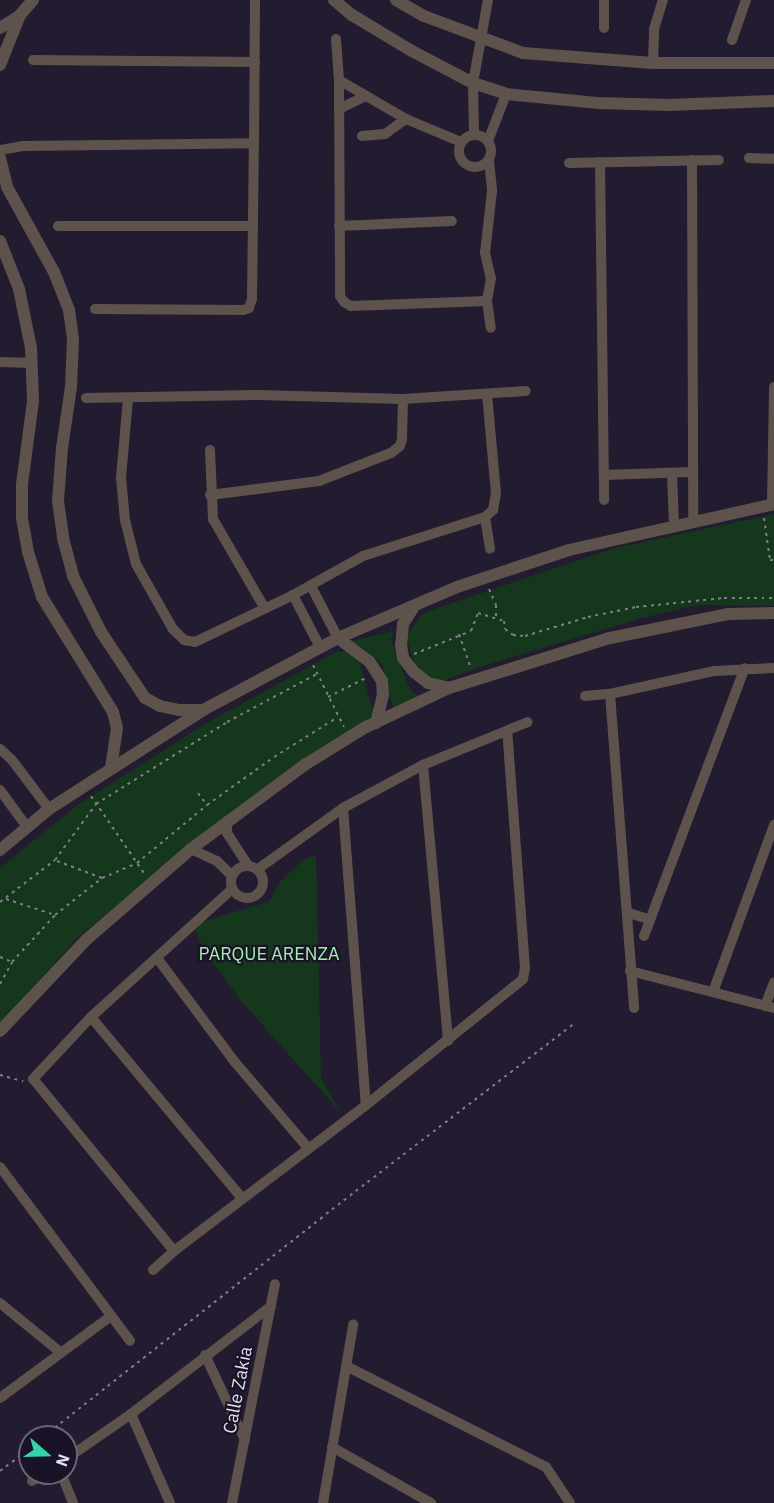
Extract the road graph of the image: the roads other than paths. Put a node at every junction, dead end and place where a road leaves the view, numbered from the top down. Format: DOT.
graph roads {
  1 [pos="33,0"];
  2 [pos="255,0"];
  3 [pos="334,0"];
  4 [pos="396,0"];
  5 [pos="488,0"];
  6 [pos="604,0"];
  7 [pos="663,0"];
  8 [pos="746,0"];
  9 [pos="20,15"];
  10 [pos="0,28"];
  11 [pos="604,28"];
  12 [pos="480,38"];
  13 [pos="336,39"];
  14 [pos="732,40"];
  15 [pos="33,60"];
  16 [pos="255,63"];
  17 [pos="653,63"];
  18 [pos="774,63"];
  19 [pos="0,65"];
  20 [pos="339,80"];
  21 [pos="473,83"];
  22 [pos="506,94"];
  23 [pos="366,96"];
  24 [pos="774,101"];
  25 [pos="339,109"];
  26 [pos="406,119"];
  27 [pos="474,135"];
  28 [pos="362,136"];
  29 [pos="488,141"];
  30 [pos="461,142"];
  31 [pos="254,143"];
  32 [pos="0,150"];
  33 [pos="0,158"];
  34 [pos="749,158"];
  35 [pos="774,159"];
  36 [pos="489,160"];
  37 [pos="692,160"];
  38 [pos="719,160"];
  39 [pos="600,162"];
  40 [pos="569,163"];
  41 [pos="452,221"];
  42 [pos="58,226"];
  43 [pos="251,226"];
  44 [pos="339,226"];
  45 [pos="0,241"];
  46 [pos="487,301"];
  47 [pos="95,309"];
  48 [pos="491,328"];
  49 [pos="0,362"];
  50 [pos="32,363"];
  51 [pos="774,387"];
  52 [pos="526,391"];
  53 [pos="487,394"];
  54 [pos="86,398"];
  55 [pos="128,399"];
  56 [pos="403,399"];
  57 [pos="210,450"];
  58 [pos="774,453"];
  59 [pos="691,472"];
  60 [pos="672,473"];
  61 [pos="604,475"];
  62 [pos="210,495"];
  63 [pos="604,500"];
  64 [pos="773,504"];
  65 [pos="485,516"];
  66 [pos="693,523"];
  67 [pos="674,526"];
  68 [pos="490,549"];
  69 [pos="311,586"];
  70 [pos="293,596"];
  71 [pos="264,607"];
  72 [pos="413,607"];
  73 [pos="774,613"];
  74 [pos="338,638"];
  75 [pos="320,647"];
  76 [pos="745,668"];
  77 [pos="774,668"];
  78 [pos="449,688"];
  79 [pos="610,694"];
  80 [pos="585,696"];
  81 [pos="203,710"];
  82 [pos="528,722"];
  83 [pos="376,723"];
  84 [pos="507,731"];
  85 [pos="0,749"];
  86 [pos="12,760"];
  87 [pos="0,765"];
  88 [pos="423,765"];
  89 [pos="111,768"];
  90 [pos="0,790"];
  91 [pos="49,808"];
  92 [pos="343,808"];
  93 [pos="227,821"];
  94 [pos="774,825"];
  95 [pos="27,827"];
  96 [pos="191,849"];
  97 [pos="0,850"];
  98 [pos="253,867"];
  99 [pos="232,876"];
  100 [pos="232,889"];
  101 [pos="628,914"];
  102 [pos="650,920"];
  103 [pos="644,936"];
  104 [pos="157,958"];
  105 [pos="630,971"];
  106 [pos="774,983"];
  107 [pos="713,992"];
  108 [pos="770,1007"];
  109 [pos="634,1008"];
  110 [pos="91,1017"];
  111 [pos="0,1031"];
  112 [pos="448,1041"];
  113 [pos="366,1105"];
  114 [pos="308,1148"];
  115 [pos="0,1167"];
  116 [pos="242,1198"];
  117 [pos="174,1251"];
  118 [pos="153,1270"];
  119 [pos="275,1284"];
  120 [pos="0,1303"];
  121 [pos="271,1306"];
  122 [pos="111,1316"];
  123 [pos="353,1325"];
  124 [pos="130,1341"];
  125 [pos="60,1352"];
  126 [pos="205,1355"];
  127 [pos="346,1366"];
  128 [pos="0,1398"];
  129 [pos="131,1414"];
  130 [pos="245,1440"];
  131 [pos="332,1447"];
  132 [pos="78,1452"];
  133 [pos="66,1485"];
  134 [pos="73,1503"];
  135 [pos="170,1503"];
  136 [pos="232,1503"];
  137 [pos="323,1503"];
  138 [pos="431,1503"];
  139 [pos="570,1503"];
  1 -- 9 [label="street"];
  2 -- 16 [label="street"];
  3 -- 21 [label="street"];
  4 -- 12 [label="street"];
  5 -- 12 [label="street"];
  6 -- 11 [label="street"];
  7 -- 17 [label="street"];
  8 -- 14 [label="street"];
  9 -- 10 [label="street"];
  9 -- 19 [label="street"];
  12 -- 17 [label="street"];
  12 -- 21 [label="street"];
  13 -- 20 [label="street"];
  15 -- 16 [label="street"];
  16 -- 31 [label="street"];
  17 -- 18 [label="street"];
  20 -- 23 [label="street"];
  20 -- 25 [label="street"];
  21 -- 22 [label="street"];
  21 -- 27 [label="street"];
  22 -- 24 [label="street"];
  22 -- 29 [label="street"];
  23 -- 25 [label="street"];
  23 -- 26 [label="street"];
  25 -- 44 [label="street"];
  26 -- 28 [label="street"];
  26 -- 30 [label="street"];
  27 -- 29 [label="street"];
  27 -- 30 [label="street"];
  29 -- 36 [label="street"];
  30 -- 36 [label="street"];
  31 -- 32 [label="street"];
  31 -- 43 [label="street"];
  33 -- 81 [label="street"];
  34 -- 35 [label="street"];
  36 -- 46 [label="street"];
  37 -- 38 [label="street"];
  37 -- 39 [label="street"];
  37 -- 59 [label="street"];
  39 -- 40 [label="street"];
  39 -- 61 [label="street"];
  41 -- 44 [label="street"];
  42 -- 43 [label="street"];
  43 -- 47 [label="street"];
  44 -- 46 [label="street"];
  45 -- 50 [label="street"];
  46 -- 48 [label="street"];
  49 -- 50 [label="street"];
  50 -- 89 [label="street"];
  51 -- 58 [label="street"];
  52 -- 53 [label="street"];
  53 -- 56 [label="street"];
  53 -- 65 [label="street"];
  54 -- 55 [label="street"];
  55 -- 56 [label="street"];
  55 -- 71 [label="street"];
  56 -- 62 [label="street"];
  57 -- 62 [label="street"];
  58 -- 64 [label="street"];
  59 -- 60 [label="street"];
  59 -- 66 [label="street"];
  60 -- 61 [label="street"];
  60 -- 67 [label="street"];
  61 -- 63 [label="street"];
  62 -- 71 [label="street"];
  64 -- 66 [label="street"];
  65 -- 68 [label="street"];
  65 -- 69 [label="street"];
  66 -- 67 [label="street"];
  67 -- 72 [label="street"];
  69 -- 70 [label="street"];
  69 -- 74 [label="street"];
  70 -- 71 [label="street"];
  70 -- 75 [label="street"];
  72 -- 74 [label="street"];
  72 -- 78 [label="street"];
  73 -- 78 [label="street"];
  74 -- 75 [label="street"];
  74 -- 83 [label="street"];
  75 -- 81 [label="street"];
  76 -- 77 [label="street"];
  76 -- 79 [label="street"];
  76 -- 102 [label="street"];
  78 -- 83 [label="street"];
  79 -- 80 [label="street"];
  79 -- 101 [label="street"];
  81 -- 89 [label="street"];
  82 -- 84 [label="street"];
  83 -- 93 [label="street"];
  84 -- 88 [label="street"];
  84 -- 112 [label="street"];
  85 -- 86 [label="street"];
  86 -- 87 [label="street"];
  86 -- 91 [label="street"];
  88 -- 92 [label="street"];
  88 -- 112 [label="street"];
  89 -- 91 [label="street"];
  90 -- 95 [label="street"];
  91 -- 95 [label="street"];
  92 -- 98 [label="street"];
  92 -- 113 [label="street"];
  93 -- 96 [label="street"];
  93 -- 98 [label="street"];
  94 -- 107 [label="street"];
  95 -- 97 [label="street"];
  96 -- 99 [label="street"];
  96 -- 111 [label="street"];
  98 -- 99 [label="street"];
  98 -- 100 [label="street"];
  99 -- 100 [label="street"];
  100 -- 104 [label="street"];
  101 -- 102 [label="street"];
  101 -- 105 [label="street"];
  102 -- 103 [label="street"];
  104 -- 110 [label="street"];
  104 -- 114 [label="street"];
  105 -- 107 [label="street"];
  105 -- 109 [label="street"];
  106 -- 108 [label="street"];
  107 -- 108 [label="street"];
  110 -- 116 [label="street"];
  110 -- 117 [label="street"];
  112 -- 113 [label="street"];
  113 -- 114 [label="street"];
  114 -- 116 [label="street"];
  115 -- 122 [label="street"];
  116 -- 117 [label="street"];
  117 -- 118 [label="street"];
  119 -- 121 [label="street, Calle Zakia"];
  120 -- 125 [label="street"];
  121 -- 126 [label="street"];
  121 -- 130 [label="street, Calle Zakia"];
  122 -- 124 [label="street"];
  122 -- 125 [label="street"];
  123 -- 127 [label="street"];
  125 -- 128 [label="street"];
  126 -- 129 [label="street"];
  126 -- 130 [label="street"];
  127 -- 131 [label="street"];
  127 -- 139 [label="street"];
  129 -- 132 [label="street"];
  129 -- 135 [label="street"];
  130 -- 136 [label="street, Calle Zakia"];
  131 -- 137 [label="street"];
  131 -- 138 [label="street"];
  133 -- 134 [label="street"];
}
